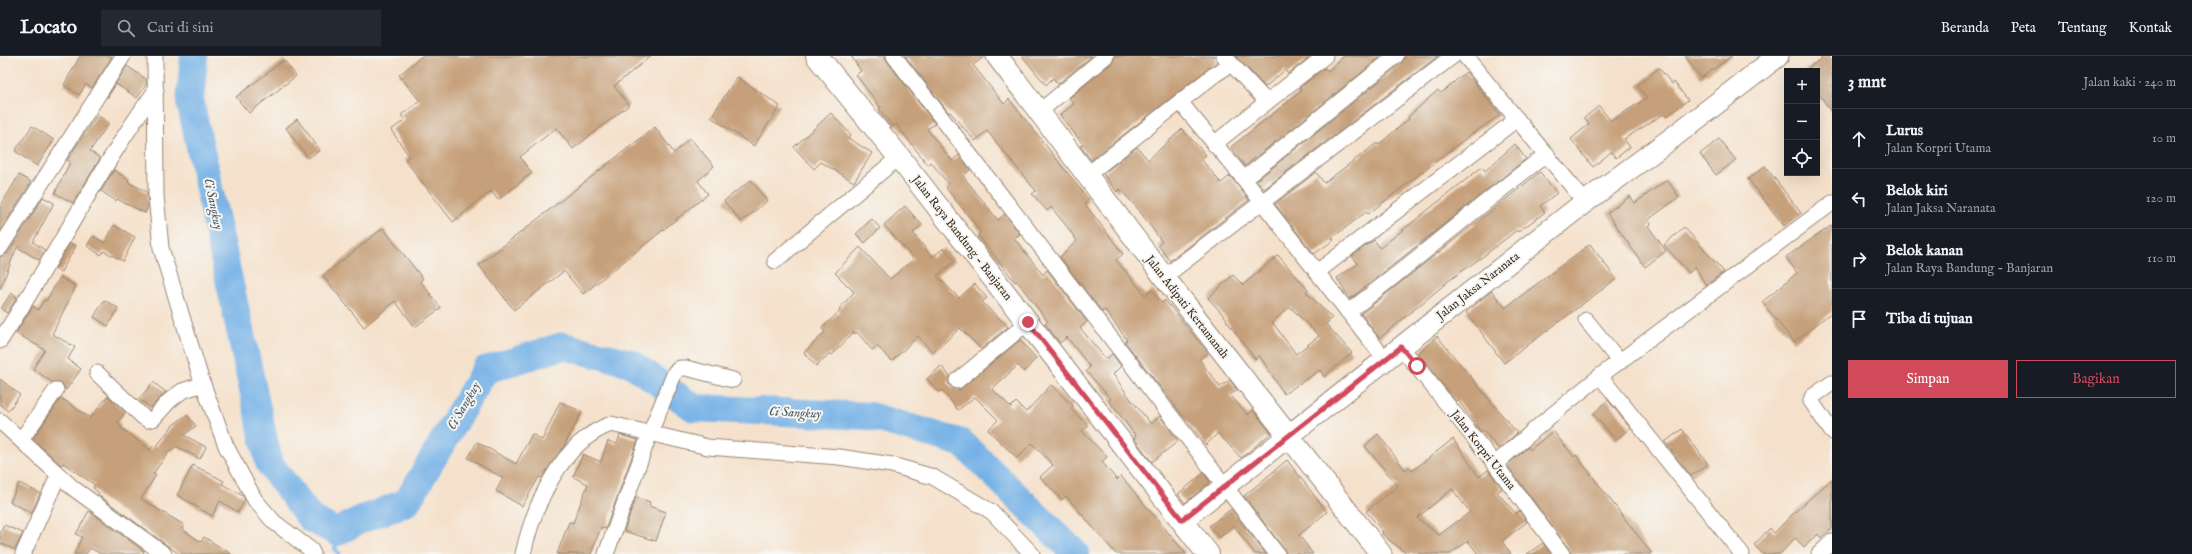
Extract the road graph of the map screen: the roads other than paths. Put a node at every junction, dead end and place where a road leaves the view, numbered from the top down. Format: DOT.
graph roads {
  1 [pos="123,56"];
  2 [pos="155,56"];
  3 [pos="817,56"];
  4 [pos="894,56"];
  5 [pos="997,56"];
  6 [pos="1106,56"];
  7 [pos="1325,56"];
  8 [pos="1396,56"];
  9 [pos="1453,56"];
  10 [pos="1465,56"];
  11 [pos="1778,56"];
  12 [pos="1228,60"];
  13 [pos="156,90"];
  14 [pos="1180,102"];
  15 [pos="1267,102"];
  16 [pos="1039,112"];
  17 [pos="1517,119"];
  18 [pos="1214,144"];
  19 [pos="1547,154"];
  20 [pos="899,157"];
  21 [pos="1087,175"];
  22 [pos="1244,179"];
  23 [pos="1262,202"];
  24 [pos="1585,202"];
  25 [pos="1831,206"];
  26 [pos="0,248"];
  27 [pos="775,261"];
  28 [pos="1317,272"];
  29 [pos="1164,277"];
  30 [pos="1348,312"];
  31 [pos="1586,320"];
  32 [pos="1028,322"];
  33 [pos="0,340"];
  34 [pos="1393,353"];
  35 [pos="1620,362"];
  36 [pos="97,373"];
  37 [pos="1600,376"];
  38 [pos="733,380"];
  39 [pos="957,380"];
  40 [pos="1832,383"];
  41 [pos="203,384"];
  42 [pos="56,390"];
  43 [pos="0,421"];
  44 [pos="1832,432"];
  45 [pos="650,433"];
  46 [pos="1287,436"];
  47 [pos="21,440"];
  48 [pos="1495,464"];
  49 [pos="58,476"];
  50 [pos="1225,486"];
  51 [pos="1182,520"];
  52 [pos="1832,542"];
  53 [pos="23,554"];
  54 [pos="164,554"];
  55 [pos="313,554"];
  56 [pos="523,554"];
  57 [pos="606,554"];
  58 [pos="1032,554"];
  59 [pos="1208,554"];
  60 [pos="1277,554"];
  61 [pos="1381,554"];
  62 [pos="1562,554"];
  63 [pos="1742,554"];
  64 [pos="1819,554"];
  1 -- 26 [label="street"];
  2 -- 13 [label="street"];
  3 -- 20 [label="main road, Jalan Raya Bandung - Banjaran"];
  4 -- 50 [label="street"];
  5 -- 16 [label="main road, Jalan Adipati Kertamanah"];
  6 -- 16 [label="street"];
  7 -- 15 [label="street"];
  8 -- 22 [label="street"];
  9 -- 23 [label="street"];
  10 -- 17 [label="street"];
  11 -- 24 [label="main road, Jalan Jaksa Naranata"];
  12 -- 14 [label="street"];
  12 -- 15 [label="street"];
  13 -- 33 [label="street"];
  13 -- 41 [label="street"];
  14 -- 18 [label="street, Jalan Korpri Utama"];
  14 -- 21 [label="street"];
  15 -- 18 [label="street"];
  16 -- 21 [label="main road, Jalan Adipati Kertamanah"];
  17 -- 19 [label="street"];
  17 -- 28 [label="street"];
  18 -- 22 [label="street, Jalan Korpri Utama"];
  19 -- 24 [label="street"];
  19 -- 30 [label="street"];
  20 -- 27 [label="street"];
  20 -- 32 [label="main road, Jalan Raya Bandung - Banjaran"];
  21 -- 29 [label="main road, Jalan Adipati Kertamanah"];
  22 -- 23 [label="street, Jalan Korpri Utama"];
  23 -- 28 [label="street, Jalan Korpri Utama"];
  23 -- 29 [label="street"];
  24 -- 34 [label="main road, Jalan Jaksa Naranata"];
  25 -- 35 [label="street"];
  28 -- 30 [label="street, Jalan Korpri Utama"];
  29 -- 46 [label="main road, Jalan Adipati Kertamanah"];
  30 -- 34 [label="street, Jalan Korpri Utama"];
  31 -- 35 [label="street"];
  32 -- 39 [label="street"];
  32 -- 51 [label="main road, Jalan Raya Bandung - Banjaran"];
  34 -- 46 [label="main road, Jalan Jaksa Naranata"];
  34 -- 48 [label="street, Jalan Korpri Utama"];
  35 -- 37 [label="street"];
  36 -- 41 [label="street"];
  37 -- 48 [label="street"];
  37 -- 63 [label="street"];
  38 -- 45 [label="street"];
  40 -- 44 [label="street"];
  41 -- 55 [label="street"];
  42 -- 47 [label="street"];
  43 -- 47 [label="street"];
  45 -- 56 [label="street"];
  45 -- 57 [label="street"];
  45 -- 58 [label="street"];
  46 -- 50 [label="main road, Jalan Jaksa Naranata"];
  46 -- 61 [label="main road, Jalan Adipati Kertamanah"];
  47 -- 49 [label="street"];
  48 -- 62 [label="street, Jalan Korpri Utama"];
  49 -- 53 [label="street"];
  49 -- 54 [label="street"];
  50 -- 51 [label="main road, Jalan Jaksa Naranata"];
  50 -- 60 [label="street"];
  51 -- 59 [label="main road, Jalan Raya Bandung - Banjaran"];
  52 -- 64 [label="street"];
}
